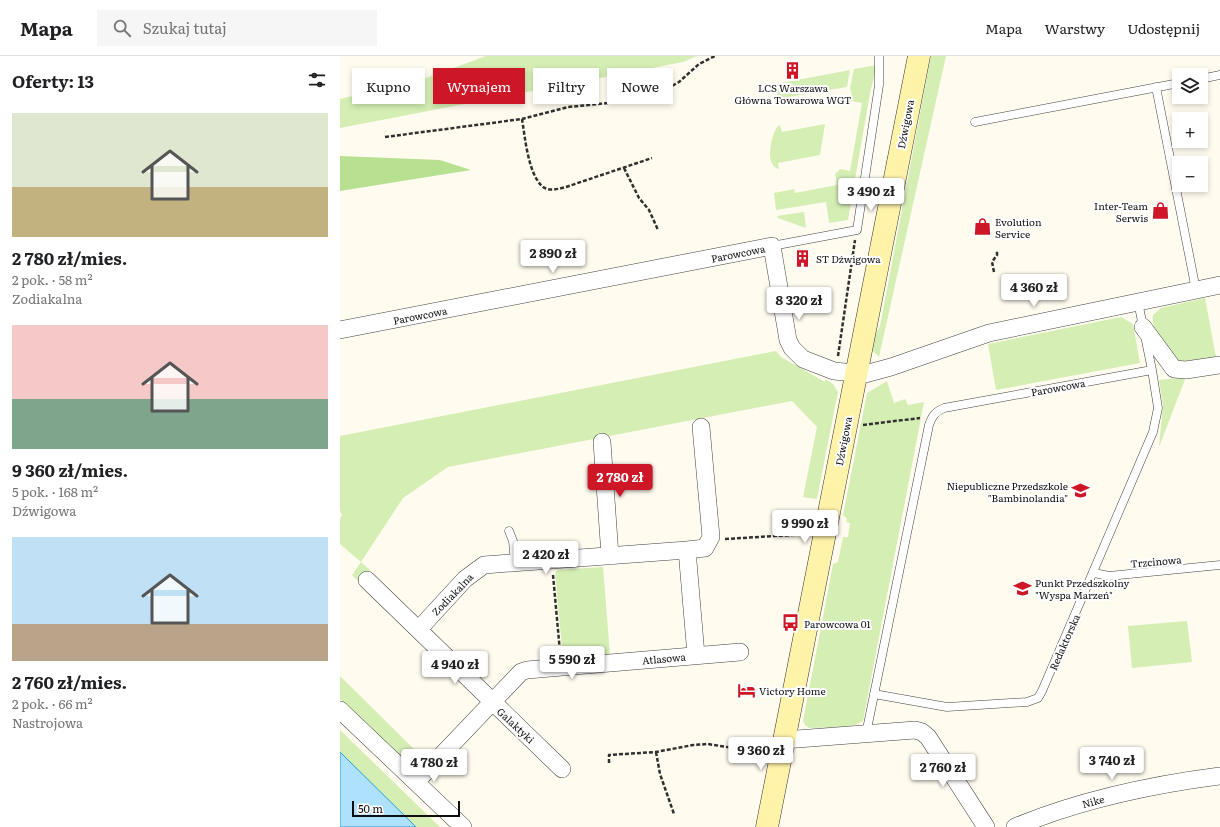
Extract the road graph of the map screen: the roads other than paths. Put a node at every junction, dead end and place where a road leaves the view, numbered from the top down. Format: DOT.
graph roads {
  1 [pos="879,56"];
  2 [pos="919,56"];
  3 [pos="1220,75"];
  4 [pos="1208,78"];
  5 [pos="1172,84"];
  6 [pos="1156,87"];
  7 [pos="975,122"];
  8 [pos="772,246"];
  9 [pos="1220,285"];
  10 [pos="1196,290"];
  11 [pos="1138,302"];
  12 [pos="1143,327"];
  13 [pos="340,330"];
  14 [pos="1220,365"];
  15 [pos="1152,370"];
  16 [pos="856,374"];
  17 [pos="701,426"];
  18 [pos="602,442"];
  19 [pos="509,531"];
  20 [pos="687,550"];
  21 [pos="610,556"];
  22 [pos="515,563"];
  23 [pos="1220,565"];
  24 [pos="1094,573"];
  25 [pos="368,580"];
  26 [pos="419,629"];
  27 [pos="740,652"];
  28 [pos="696,655"];
  29 [pos="874,694"];
  30 [pos="492,702"];
  31 [pos="340,710"];
  32 [pos="866,734"];
  33 [pos="784,740"];
  34 [pos="562,769"];
  35 [pos="1220,776"];
  36 [pos="416,782"];
  37 [pos="463,827"];
  38 [pos="767,827"];
  39 [pos="986,827"];
  40 [pos="1015,827"];
  1 -- 8 [label="lane"];
  2 -- 16 [label="main road, Dźwigowa"];
  3 -- 4 [label="lane"];
  5 -- 6 [label="lane"];
  6 -- 7 [label="lane"];
  6 -- 10 [label="lane"];
  8 -- 13 [label="street, Parowcowa"];
  8 -- 16 [label="street, Parowcowa"];
  9 -- 10 [label="street, Parowcowa"];
  10 -- 11 [label="street, Parowcowa"];
  11 -- 12 [label="lane"];
  11 -- 16 [label="street, Parowcowa"];
  12 -- 14 [label="street"];
  12 -- 15 [label="lane"];
  15 -- 24 [label="lane, Redaktorska"];
  15 -- 29 [label="lane, Parowcowa"];
  16 -- 33 [label="main road, Dźwigowa"];
  17 -- 20 [label="street"];
  18 -- 21 [label="street"];
  19 -- 22 [label="lane"];
  20 -- 21 [label="street, Zodiakalna"];
  20 -- 28 [label="street, Atlasowa"];
  21 -- 22 [label="street, Zodiakalna"];
  22 -- 26 [label="street, Zodiakalna"];
  23 -- 24 [label="lane, Trzcinowa"];
  24 -- 29 [label="lane, Redaktorska"];
  25 -- 26 [label="street, Galaktyki"];
  26 -- 30 [label="street, Galaktyki"];
  27 -- 28 [label="street, Atlasowa"];
  28 -- 30 [label="street, Atlasowa"];
  29 -- 32 [label="lane"];
  30 -- 34 [label="street, Galaktyki"];
  30 -- 36 [label="street, Atlasowa"];
  31 -- 36 [label="street"];
  32 -- 33 [label="street"];
  32 -- 39 [label="street"];
  33 -- 38 [label="main road, Dźwigowa"];
  35 -- 40 [label="street, Nike"];
  36 -- 37 [label="street"];
}
